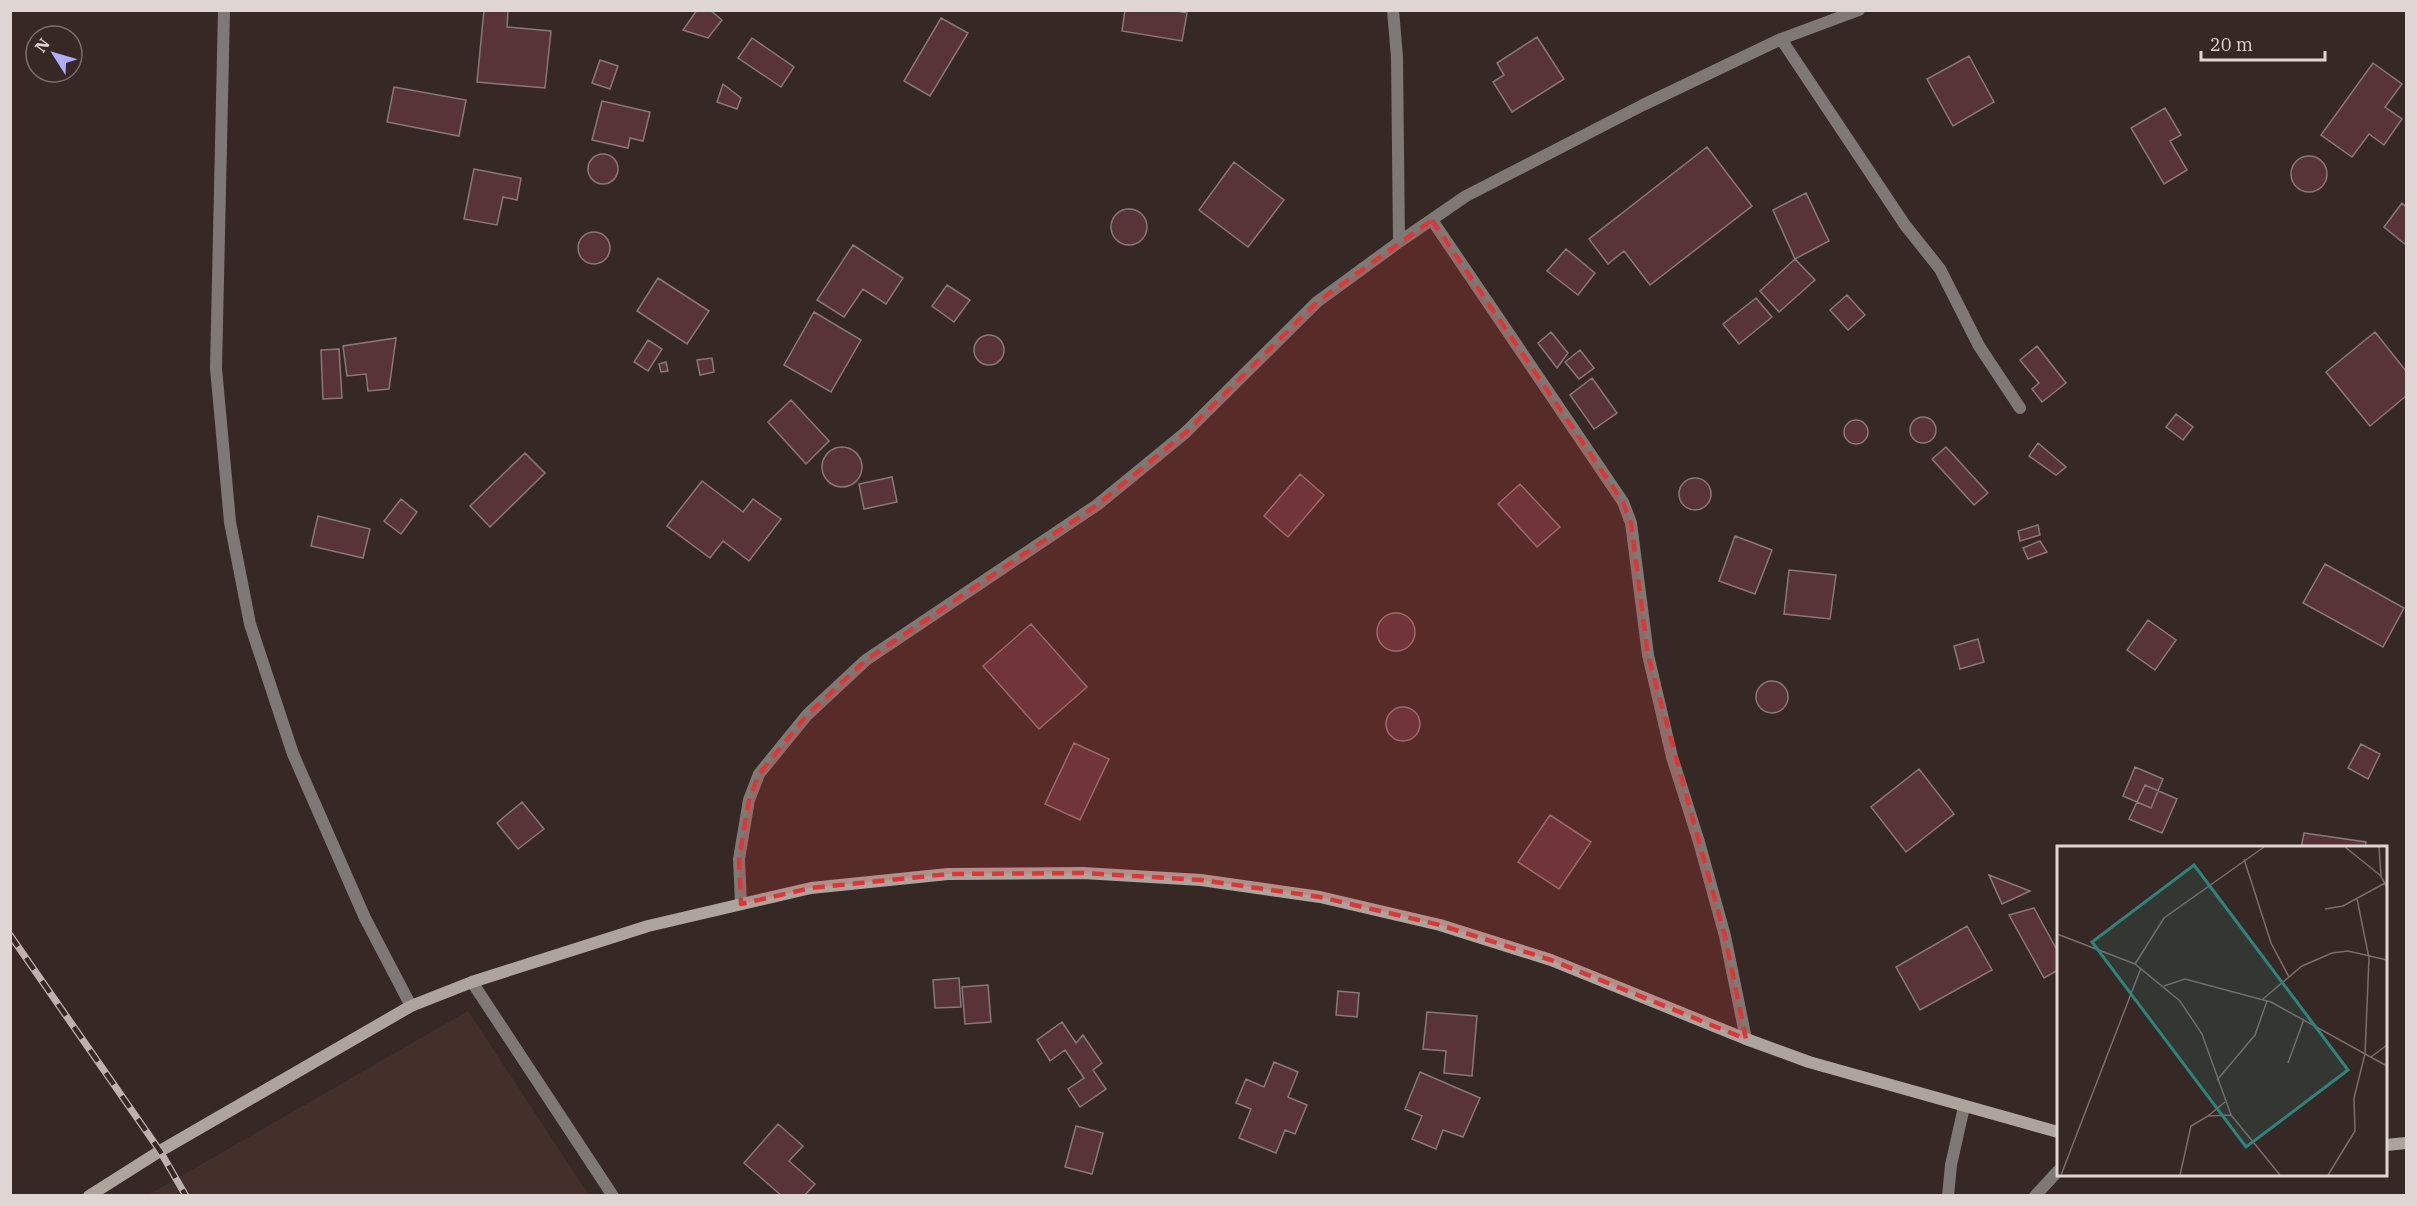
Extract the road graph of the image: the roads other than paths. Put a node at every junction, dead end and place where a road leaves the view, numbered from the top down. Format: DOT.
graph roads {
  1 [pos="224,10"];
  2 [pos="1393,10"];
  3 [pos="1859,10"];
  4 [pos="1781,39"];
  5 [pos="1432,220"];
  6 [pos="1399,242"];
  7 [pos="2020,408"];
  8 [pos="741,904"];
  9 [pos="472,982"];
  10 [pos="411,1006"];
  11 [pos="1746,1039"];
  12 [pos="1964,1107"];
  13 [pos="2057,1132"];
  14 [pos="2406,1143"];
  15 [pos="2387,1144"];
  16 [pos="2057,1172"];
  17 [pos="89,1196"];
  18 [pos="613,1196"];
  19 [pos="1948,1196"];
  20 [pos="2035,1196"];
  1 -- 10 [label="street"];
  2 -- 6 [label="street"];
  3 -- 4 [label="street"];
  4 -- 5 [label="street"];
  4 -- 7 [label="street"];
  5 -- 6 [label="street"];
  5 -- 11 [label="street"];
  6 -- 8 [label="street"];
  8 -- 9 [label="street"];
  8 -- 11 [label="street"];
  9 -- 10 [label="street"];
  9 -- 18 [label="street"];
  10 -- 17 [label="street"];
  11 -- 12 [label="street"];
  12 -- 13 [label="street"];
  12 -- 19 [label="street"];
  14 -- 15 [label="street"];
  16 -- 20 [label="street"];
}
